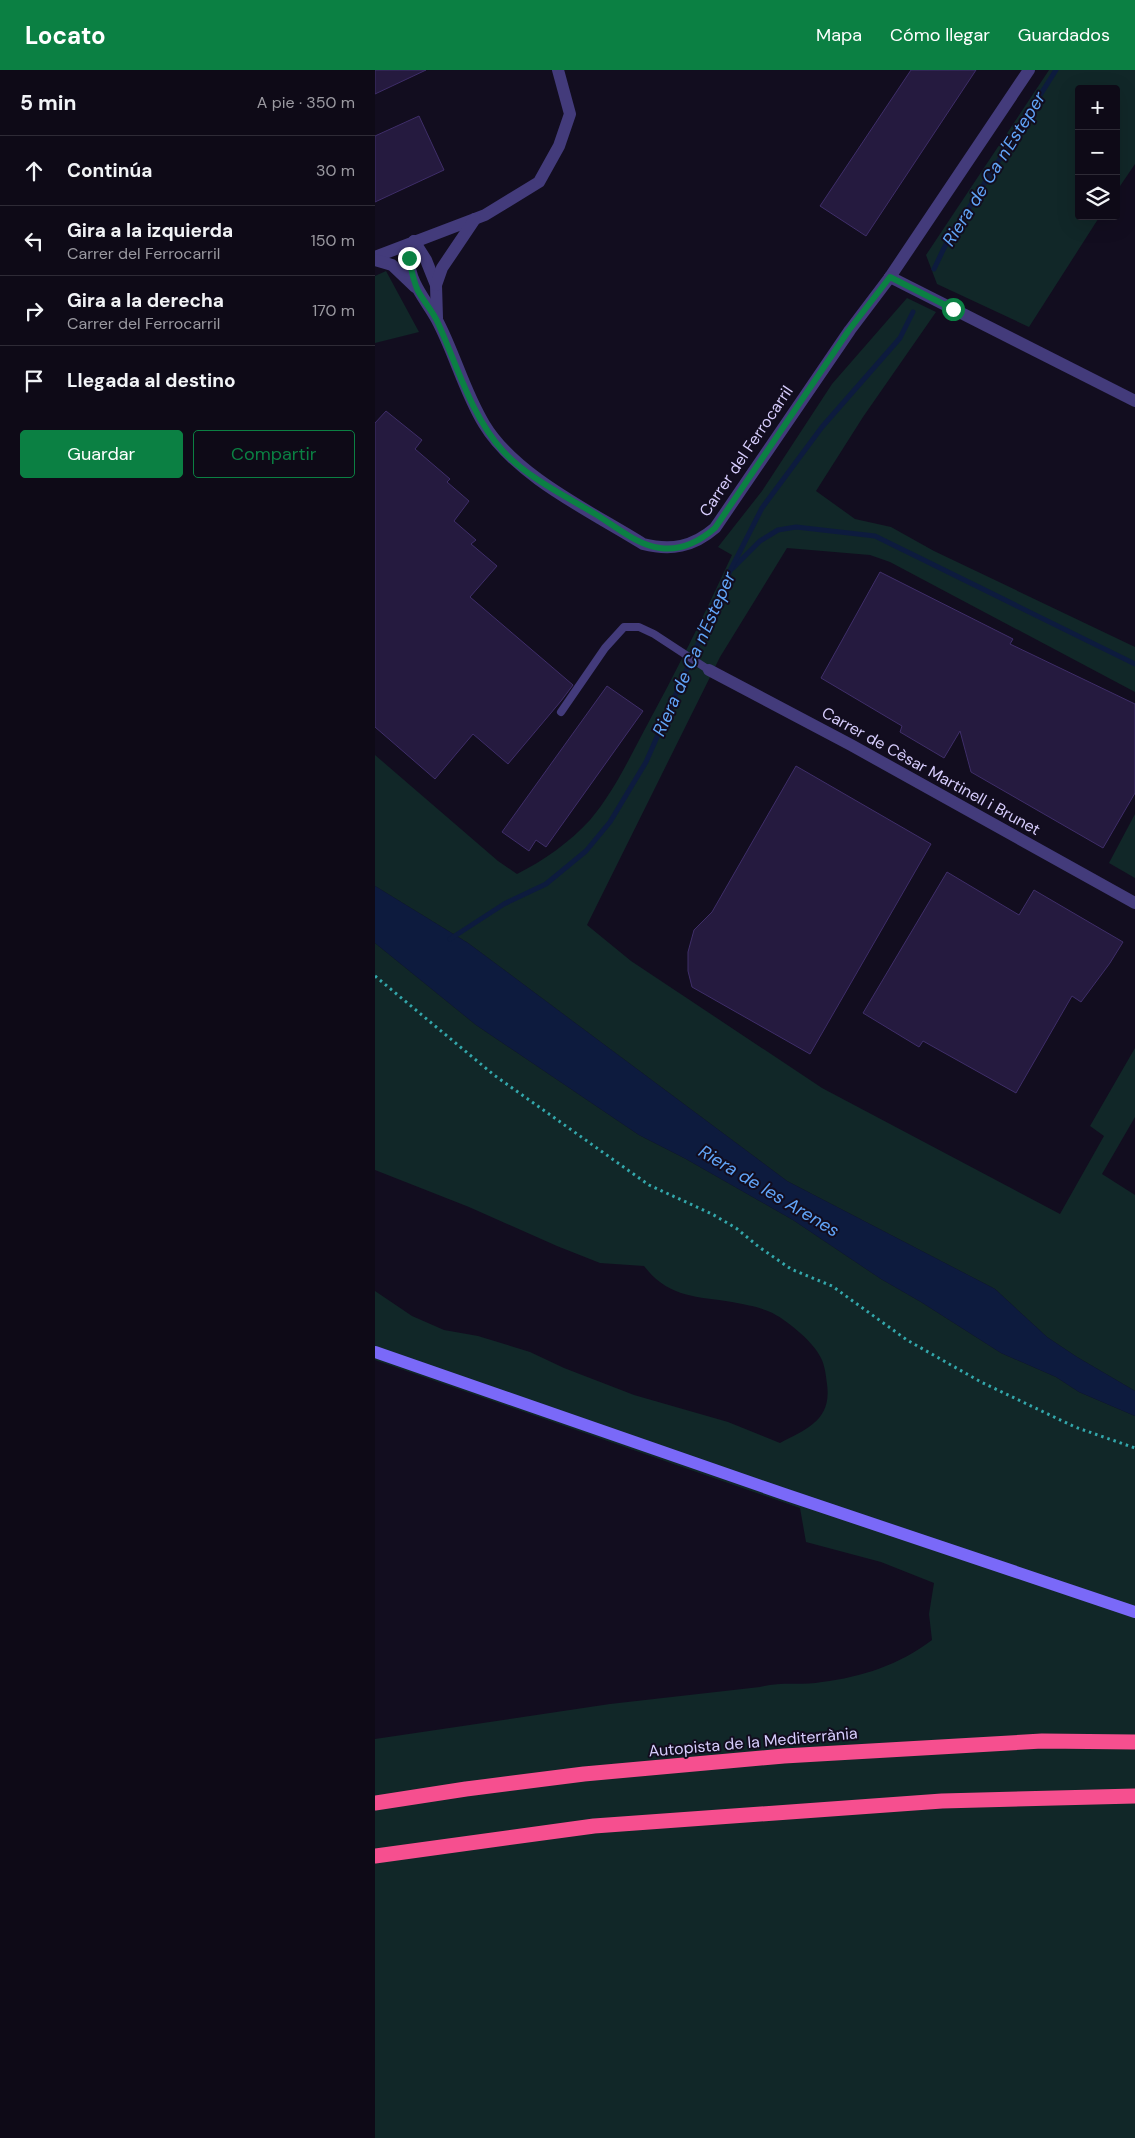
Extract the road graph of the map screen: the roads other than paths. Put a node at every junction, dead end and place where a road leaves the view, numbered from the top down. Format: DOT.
graph roads {
  1 [pos="558,70"];
  2 [pos="1029,70"];
  3 [pos="475,218"];
  4 [pos="414,241"];
  5 [pos="375,259"];
  6 [pos="890,277"];
  7 [pos="435,285"];
  8 [pos="419,291"];
  9 [pos="437,320"];
  10 [pos="1135,401"];
  11 [pos="709,670"];
  12 [pos="561,712"];
  13 [pos="1135,903"];
  14 [pos="375,1352"];
  15 [pos="1135,1612"];
  16 [pos="1135,1742"];
  17 [pos="1135,1796"];
  18 [pos="375,1803"];
  19 [pos="375,1856"];
  1 -- 3 [label="street"];
  2 -- 6 [label="street, Carrer del Ferrocarril"];
  3 -- 4 [label="street"];
  3 -- 7 [label="street, Carrer del Ferrocarril"];
  4 -- 5 [label="street"];
  4 -- 7 [label="street, Carrer del Ferrocarril"];
  4 -- 8 [label="street, Carrer del Ferrocarril"];
  5 -- 8 [label="street, Carrer del Ferrocarril"];
  6 -- 9 [label="street, Carrer del Ferrocarril"];
  6 -- 10 [label="street"];
  7 -- 9 [label="street, Carrer del Ferrocarril"];
  8 -- 9 [label="street, Carrer del Ferrocarril"];
  11 -- 12 [label="lane"];
  11 -- 13 [label="street, Carrer de Cèsar Martinell i Brunet"];
  14 -- 15 [label="main road"];
  16 -- 18 [label="highway, Autopista de la Mediterrània"];
  17 -- 19 [label="highway"];
}
